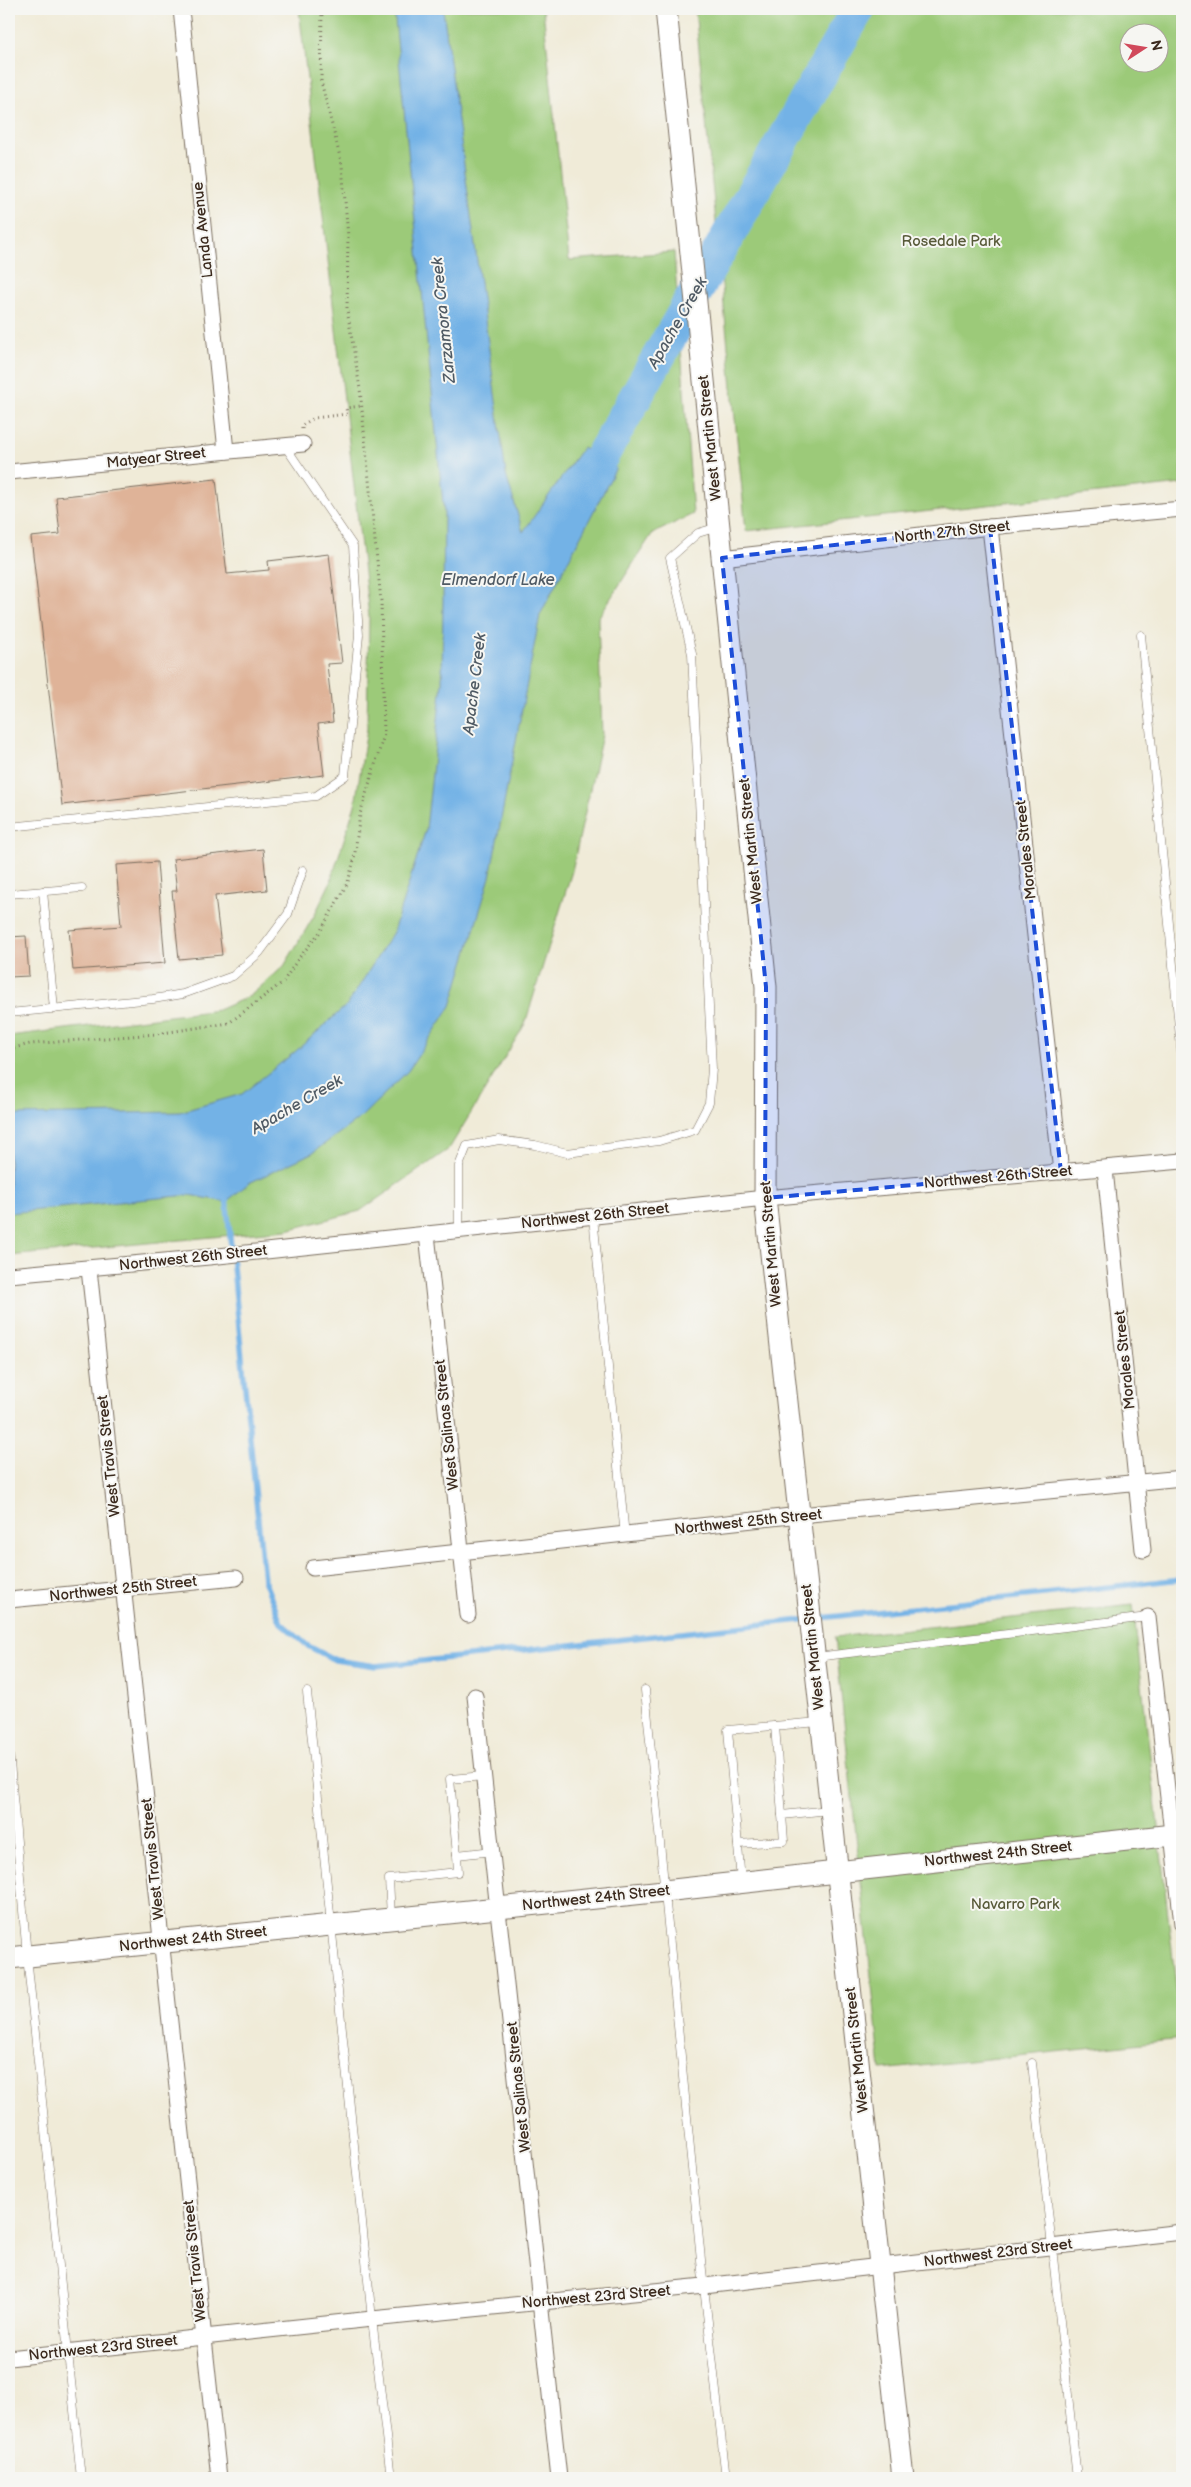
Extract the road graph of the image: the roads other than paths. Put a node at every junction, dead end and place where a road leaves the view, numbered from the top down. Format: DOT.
graph roads {
  1 [pos="181,9"];
  2 [pos="666,9"];
  3 [pos="303,444"];
  4 [pos="285,445"];
  5 [pos="226,451"];
  6 [pos="9,472"];
  7 [pos="1182,509"];
  8 [pos="719,527"];
  9 [pos="990,527"];
  10 [pos="722,558"];
  11 [pos="1141,635"];
  12 [pos="9,827"];
  13 [pos="303,870"];
  14 [pos="82,888"];
  15 [pos="43,891"];
  16 [pos="9,894"];
  17 [pos="54,1009"];
  18 [pos="9,1013"];
  19 [pos="1182,1058"];
  20 [pos="1182,1161"];
  21 [pos="1105,1169"];
  22 [pos="1061,1172"];
  23 [pos="765,1198"];
  24 [pos="593,1217"];
  25 [pos="459,1230"];
  26 [pos="428,1234"];
  27 [pos="89,1269"];
  28 [pos="9,1275"];
  29 [pos="1182,1478"];
  30 [pos="1138,1482"];
  31 [pos="800,1516"];
  32 [pos="625,1536"];
  33 [pos="1143,1550"];
  34 [pos="461,1552"];
  35 [pos="313,1568"];
  36 [pos="236,1578"];
  37 [pos="123,1588"];
  38 [pos="9,1600"];
  39 [pos="468,1615"];
  40 [pos="1148,1617"];
  41 [pos="814,1654"];
  42 [pos="645,1690"];
  43 [pos="307,1692"];
  44 [pos="475,1696"];
  45 [pos="821,1722"];
  46 [pos="775,1726"];
  47 [pos="9,1751"];
  48 [pos="484,1776"];
  49 [pos="831,1810"];
  50 [pos="782,1815"];
  51 [pos="1178,1834"];
  52 [pos="738,1844"];
  53 [pos="493,1851"];
  54 [pos="457,1855"];
  55 [pos="838,1872"];
  56 [pos="742,1882"];
  57 [pos="664,1891"];
  58 [pos="499,1908"];
  59 [pos="392,1919"];
  60 [pos="1182,1924"];
  61 [pos="331,1925"];
  62 [pos="162,1942"];
  63 [pos="18,1957"];
  64 [pos="1032,2064"];
  65 [pos="1182,2232"];
  66 [pos="1053,2247"];
  67 [pos="880,2267"];
  68 [pos="704,2286"];
  69 [pos="541,2302"];
  70 [pos="372,2318"];
  71 [pos="203,2338"];
  72 [pos="68,2351"];
  73 [pos="9,2358"];
  74 [pos="81,2478"];
  75 [pos="219,2478"];
  76 [pos="391,2478"];
  77 [pos="559,2478"];
  78 [pos="726,2478"];
  79 [pos="903,2478"];
  80 [pos="1077,2478"];
  1 -- 5 [label="street, Landa Avenue"];
  2 -- 8 [label="street, West Martin Street"];
  3 -- 4 [label="street, Matyear Street"];
  4 -- 5 [label="street, Matyear Street"];
  4 -- 12 [label="lane"];
  5 -- 6 [label="street, Matyear Street"];
  7 -- 9 [label="street, North 27th Street"];
  8 -- 10 [label="street, West Martin Street"];
  8 -- 25 [label="lane"];
  9 -- 10 [label="street, North 27th Street"];
  9 -- 22 [label="street, Morales Street"];
  10 -- 23 [label="street, West Martin Street"];
  11 -- 19 [label="lane"];
  13 -- 17 [label="lane"];
  14 -- 15 [label="lane"];
  15 -- 16 [label="lane"];
  15 -- 17 [label="lane"];
  17 -- 18 [label="lane"];
  20 -- 21 [label="street, Northwest 26th Street"];
  21 -- 22 [label="street, Northwest 26th Street"];
  21 -- 30 [label="street, Morales Street"];
  22 -- 23 [label="street, Northwest 26th Street"];
  23 -- 24 [label="street, Northwest 26th Street"];
  23 -- 31 [label="street, West Martin Street"];
  24 -- 25 [label="street, Northwest 26th Street"];
  24 -- 32 [label="lane"];
  25 -- 26 [label="street, Northwest 26th Street"];
  26 -- 27 [label="street, Northwest 26th Street"];
  26 -- 34 [label="street, West Salinas Street"];
  27 -- 28 [label="street, Northwest 26th Street"];
  27 -- 37 [label="street, West Travis Street"];
  29 -- 30 [label="street, Northwest 25th Street"];
  30 -- 31 [label="street, Northwest 25th Street"];
  30 -- 33 [label="street, Morales Street"];
  31 -- 32 [label="street, Northwest 25th Street"];
  31 -- 41 [label="street, West Martin Street"];
  32 -- 34 [label="street, Northwest 25th Street"];
  34 -- 35 [label="street, Northwest 25th Street"];
  34 -- 39 [label="street, West Salinas Street"];
  36 -- 37 [label="street, Northwest 25th Street"];
  37 -- 38 [label="street, Northwest 25th Street"];
  37 -- 62 [label="street, West Travis Street"];
  40 -- 41 [label="lane"];
  40 -- 51 [label="street"];
  41 -- 45 [label="street, West Martin Street"];
  42 -- 57 [label="lane"];
  43 -- 61 [label="lane"];
  44 -- 48 [label="street, West Salinas Street"];
  45 -- 46 [label="lane"];
  45 -- 49 [label="street, West Martin Street"];
  46 -- 50 [label="lane"];
  46 -- 52 [label="lane"];
  47 -- 63 [label="lane"];
  48 -- 53 [label="street, West Salinas Street"];
  48 -- 54 [label="lane"];
  49 -- 50 [label="lane"];
  49 -- 55 [label="street, West Martin Street"];
  50 -- 52 [label="lane"];
  51 -- 55 [label="street, Northwest 24th Street"];
  51 -- 60 [label="street"];
  52 -- 56 [label="lane"];
  53 -- 54 [label="lane"];
  53 -- 58 [label="street, West Salinas Street"];
  54 -- 59 [label="lane"];
  55 -- 56 [label="street, Northwest 24th Street"];
  55 -- 67 [label="street, West Martin Street"];
  56 -- 57 [label="street, Northwest 24th Street"];
  57 -- 58 [label="street, Northwest 24th Street"];
  57 -- 68 [label="lane"];
  58 -- 59 [label="street, Northwest 24th Street"];
  58 -- 69 [label="street, West Salinas Street"];
  59 -- 61 [label="street, Northwest 24th Street"];
  61 -- 62 [label="street, Northwest 24th Street"];
  61 -- 70 [label="lane"];
  62 -- 63 [label="street, Northwest 24th Street"];
  62 -- 71 [label="street, West Travis Street"];
  63 -- 72 [label="lane"];
  64 -- 66 [label="lane"];
  65 -- 66 [label="street, Northwest 23rd Street"];
  66 -- 67 [label="street, Northwest 23rd Street"];
  66 -- 80 [label="lane"];
  67 -- 68 [label="street, Northwest 23rd Street"];
  67 -- 79 [label="street, West Martin Street"];
  68 -- 69 [label="street, Northwest 23rd Street"];
  68 -- 78 [label="lane"];
  69 -- 70 [label="street, Northwest 23rd Street"];
  69 -- 77 [label="street, West Salinas Street"];
  70 -- 71 [label="street, Northwest 23rd Street"];
  70 -- 76 [label="lane"];
  71 -- 72 [label="street, Northwest 23rd Street"];
  71 -- 75 [label="street, West Travis Street"];
  72 -- 73 [label="street, Northwest 23rd Street"];
  72 -- 74 [label="lane"];
}
